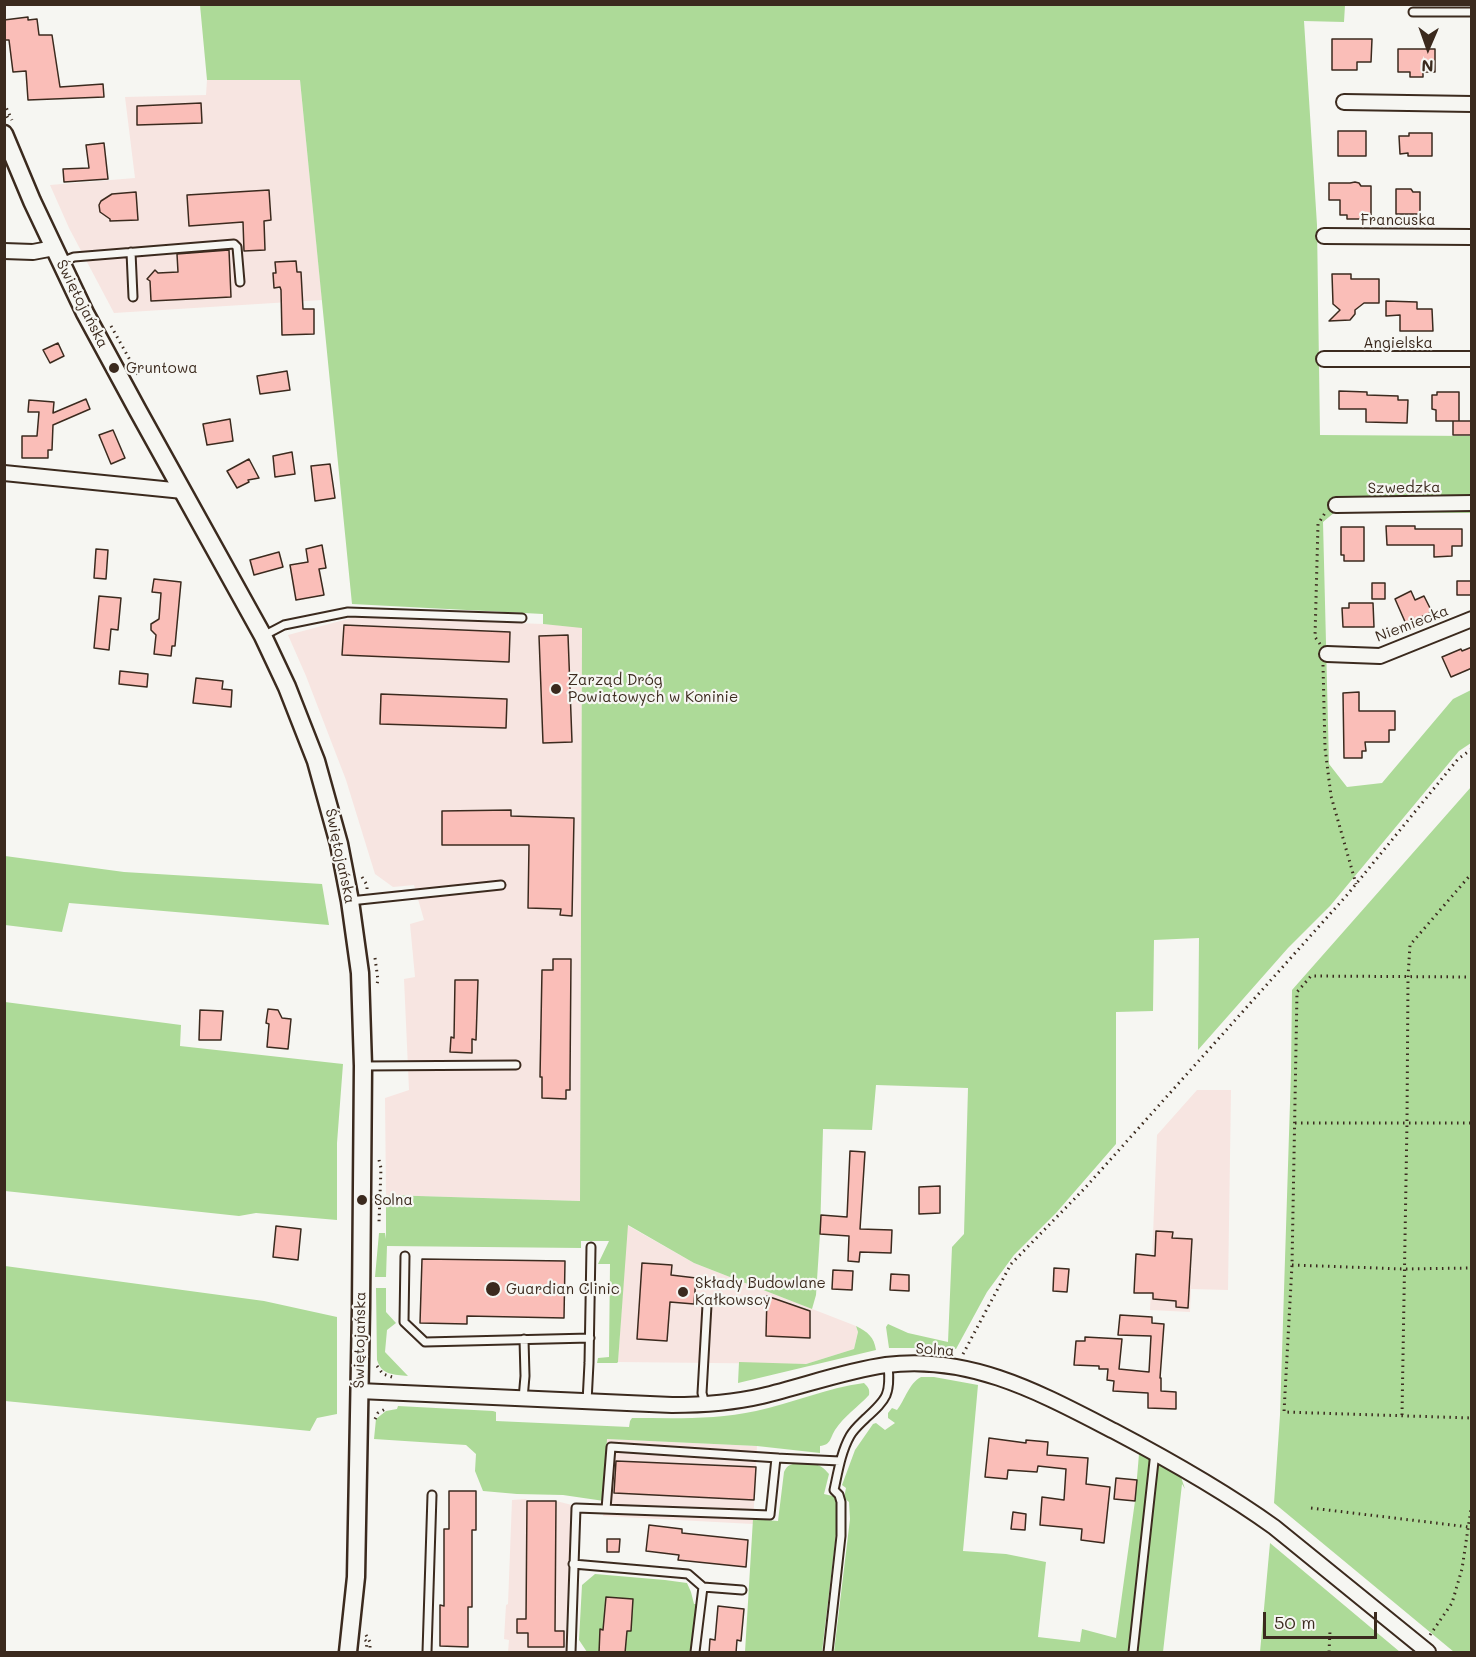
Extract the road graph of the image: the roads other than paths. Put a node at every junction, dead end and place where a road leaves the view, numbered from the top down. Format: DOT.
graph roads {
  1 [pos="1413,12"];
  2 [pos="1472,12"];
  3 [pos="1344,102"];
  4 [pos="1472,104"];
  5 [pos="10,127"];
  6 [pos="1324,236"];
  7 [pos="1472,237"];
  8 [pos="4,251"];
  9 [pos="131,252"];
  10 [pos="58,255"];
  11 [pos="240,282"];
  12 [pos="133,297"];
  13 [pos="1324,359"];
  14 [pos="1472,359"];
  15 [pos="4,473"];
  16 [pos="183,491"];
  17 [pos="1472,503"];
  18 [pos="1336,505"];
  19 [pos="522,618"];
  20 [pos="1472,619"];
  21 [pos="263,636"];
  22 [pos="1327,654"];
  23 [pos="501,885"];
  24 [pos="362,900"];
  25 [pos="516,1065"];
  26 [pos="363,1066"];
  27 [pos="591,1248"];
  28 [pos="405,1256"];
  29 [pos="707,1305"];
  30 [pos="590,1338"];
  31 [pos="524,1340"];
  32 [pos="888,1365"];
  33 [pos="360,1391"];
  34 [pos="523,1399"];
  35 [pos="587,1402"];
  36 [pos="705,1405"];
  37 [pos="1155,1452"];
  38 [pos="778,1458"];
  39 [pos="840,1461"];
  40 [pos="432,1495"];
  41 [pos="606,1509"];
  42 [pos="573,1564"];
  43 [pos="703,1587"];
  44 [pos="742,1590"];
  45 [pos="1425,1650"];
  46 [pos="348,1653"];
  47 [pos="427,1653"];
  48 [pos="571,1653"];
  49 [pos="695,1653"];
  50 [pos="828,1653"];
  51 [pos="1133,1653"];
  1 -- 2 [label="lane"];
  3 -- 4 [label="street"];
  5 -- 10 [label="street, Świętojańska"];
  6 -- 7 [label="street, Francuska"];
  8 -- 10 [label="street"];
  9 -- 10 [label="lane"];
  9 -- 11 [label="lane"];
  9 -- 12 [label="lane"];
  10 -- 16 [label="street, Świętojańska"];
  13 -- 14 [label="street, Angielska"];
  15 -- 16 [label="street"];
  16 -- 21 [label="street, Świętojańska"];
  17 -- 18 [label="street, Szwedzka"];
  19 -- 21 [label="lane"];
  20 -- 22 [label="street, Niemiecka"];
  21 -- 24 [label="street, Świętojańska"];
  23 -- 24 [label="lane"];
  24 -- 26 [label="street, Świętojańska"];
  25 -- 26 [label="lane"];
  26 -- 33 [label="street, Świętojańska"];
  27 -- 30 [label="lane"];
  28 -- 31 [label="lane"];
  29 -- 36 [label="lane"];
  30 -- 31 [label="lane"];
  30 -- 35 [label="lane"];
  31 -- 34 [label="lane"];
  32 -- 36 [label="street, Solna"];
  32 -- 37 [label="street, Solna"];
  32 -- 39 [label="lane"];
  33 -- 34 [label="street, Solna"];
  33 -- 46 [label="street, Świętojańska"];
  34 -- 35 [label="street, Solna"];
  35 -- 36 [label="street, Solna"];
  37 -- 45 [label="street, Solna"];
  37 -- 51 [label="lane"];
  38 -- 39 [label="lane"];
  38 -- 41 [label="lane"];
  38 -- 41 [label="lane"];
  39 -- 50 [label="lane"];
  40 -- 47 [label="lane"];
  41 -- 42 [label="lane"];
  42 -- 43 [label="lane"];
  42 -- 48 [label="lane"];
  43 -- 44 [label="lane"];
  43 -- 49 [label="lane"];
}
